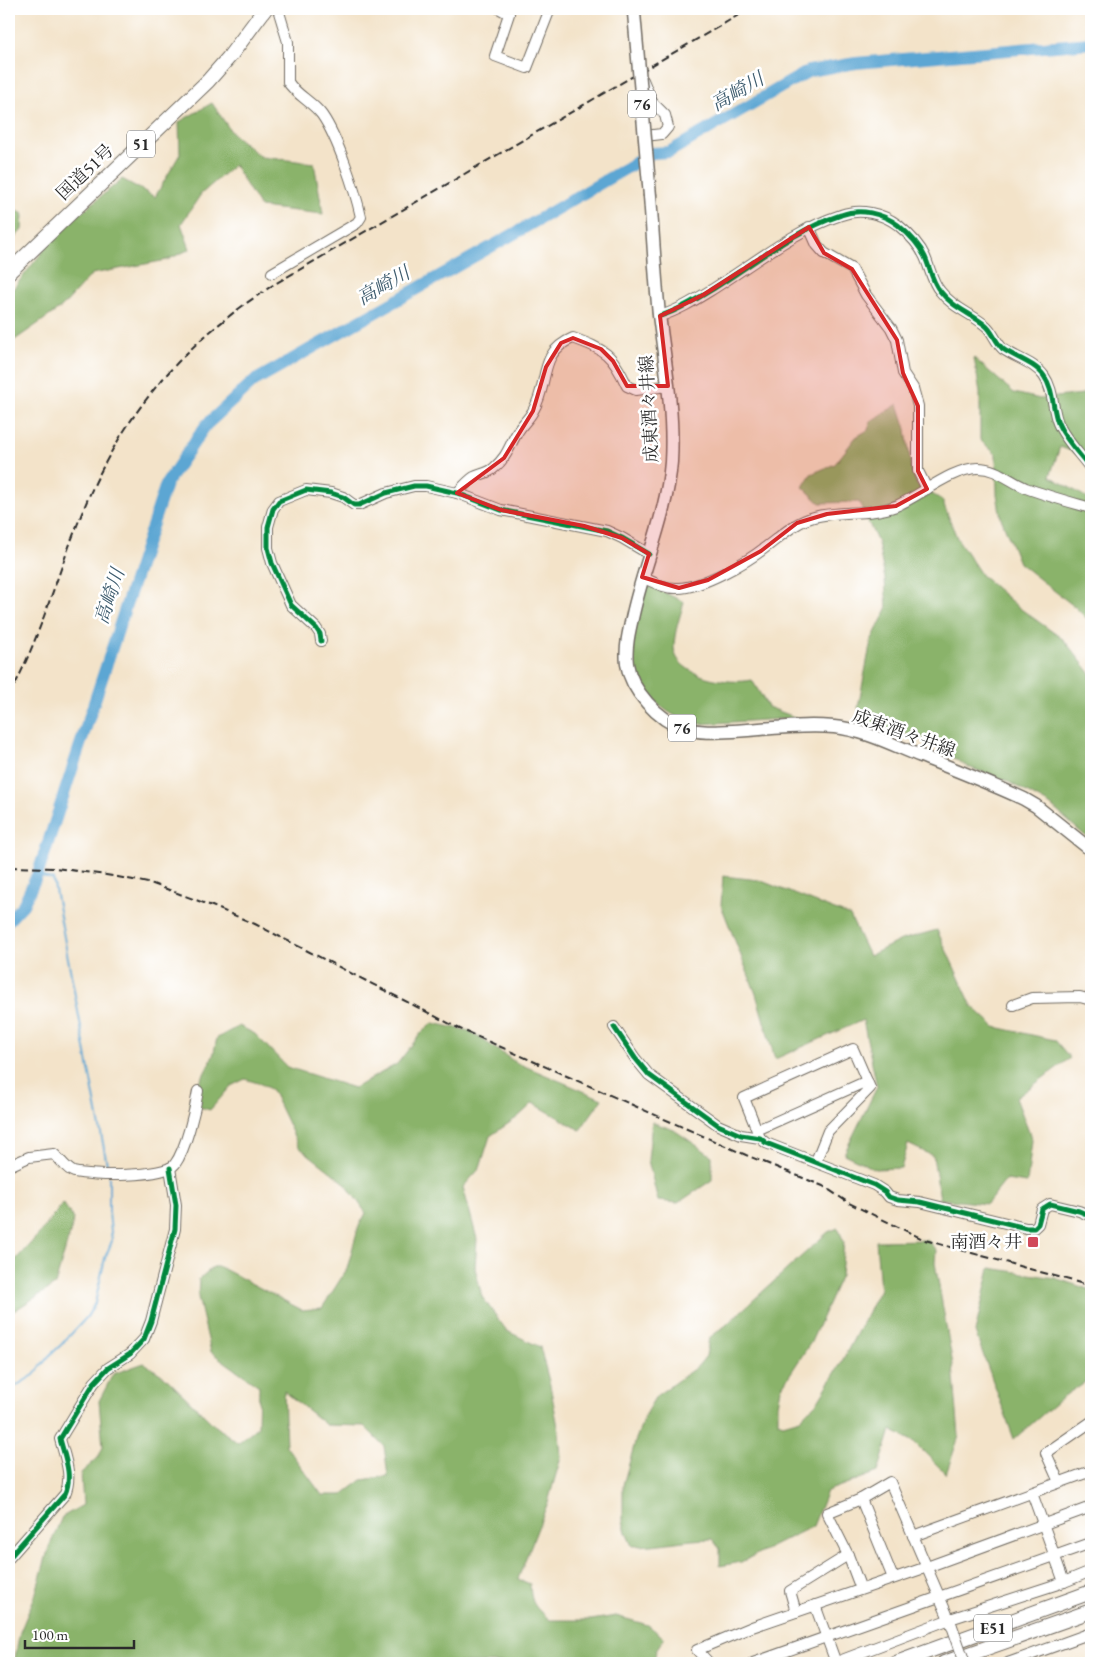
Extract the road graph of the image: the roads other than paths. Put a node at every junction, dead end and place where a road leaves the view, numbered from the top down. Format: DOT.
graph roads {
  1 [pos="265,9"];
  2 [pos="278,9"];
  3 [pos="500,9"];
  4 [pos="550,9"];
  5 [pos="634,11"];
  6 [pos="511,12"];
  7 [pos="643,80"];
  8 [pos="644,136"];
  9 [pos="809,227"];
  10 [pos="9,272"];
  11 [pos="272,273"];
  12 [pos="660,316"];
  13 [pos="668,386"];
  14 [pos="1091,469"];
  15 [pos="927,489"];
  16 [pos="457,493"];
  17 [pos="1091,508"];
  18 [pos="649,554"];
  19 [pos="642,577"];
  20 [pos="321,641"];
  21 [pos="1091,850"];
  22 [pos="1091,1000"];
  23 [pos="1012,1005"];
  24 [pos="614,1027"];
  25 [pos="867,1081"];
  26 [pos="198,1091"];
  27 [pos="758,1134"];
  28 [pos="816,1161"];
  29 [pos="9,1166"];
  30 [pos="170,1168"];
  31 [pos="1091,1216"];
  32 [pos="1091,1422"];
  33 [pos="1091,1471"];
  34 [pos="1059,1482"];
  35 [pos="1032,1493"];
  36 [pos="861,1499"];
  37 [pos="1091,1508"];
  38 [pos="1043,1524"];
  39 [pos="913,1536"];
  40 [pos="1091,1543"];
  41 [pos="848,1556"];
  42 [pos="1054,1556"];
  43 [pos="9,1558"];
  44 [pos="927,1567"];
  45 [pos="1091,1571"];
  46 [pos="893,1578"];
  47 [pos="1064,1582"];
  48 [pos="861,1589"];
  49 [pos="1091,1592"];
  50 [pos="940,1597"];
  51 [pos="815,1605"];
  52 [pos="1091,1611"];
  53 [pos="796,1612"];
  54 [pos="951,1622"];
  55 [pos="1091,1632"];
  56 [pos="826,1637"];
  57 [pos="1037,1653"];
  58 [pos="709,1663"];
  59 [pos="753,1663"];
  60 [pos="835,1663"];
  61 [pos="896,1663"];
  62 [pos="944,1663"];
  63 [pos="965,1663"];
  64 [pos="1008,1663"];
  65 [pos="1041,1663"];
  1 -- 10 [label="highway, 国道51号 / 51"];
  2 -- 11 [label="street"];
  3 -- 6 [label="street"];
  4 -- 6 [label="street"];
  5 -- 8 [label="main road, 成東酒々井線 / 76, bridge"];
  7 -- 8 [label="street"];
  8 -- 12 [label="main road, 成東酒々井線 / 76, bridge"];
  9 -- 12 [label="street"];
  9 -- 14 [label="street"];
  9 -- 15 [label="street"];
  12 -- 13 [label="main road, 成東酒々井線 / 76"];
  13 -- 16 [label="street"];
  13 -- 18 [label="main road, 成東酒々井線 / 76"];
  15 -- 17 [label="street"];
  15 -- 19 [label="street"];
  16 -- 18 [label="street"];
  16 -- 20 [label="street"];
  18 -- 19 [label="main road, 成東酒々井線 / 76"];
  19 -- 21 [label="main road, 成東酒々井線 / 76"];
  22 -- 23 [label="street"];
  24 -- 27 [label="street"];
  25 -- 27 [label="street"];
  25 -- 27 [label="street"];
  25 -- 28 [label="street"];
  26 -- 30 [label="street"];
  27 -- 28 [label="street"];
  28 -- 31 [label="street"];
  29 -- 30 [label="street"];
  30 -- 43 [label="street"];
  32 -- 34 [label="street"];
  33 -- 34 [label="street"];
  34 -- 35 [label="street"];
  35 -- 38 [label="street"];
  35 -- 39 [label="street"];
  36 -- 39 [label="street"];
  36 -- 41 [label="street"];
  36 -- 46 [label="street"];
  37 -- 38 [label="street"];
  38 -- 42 [label="street"];
  38 -- 44 [label="street"];
  39 -- 44 [label="street"];
  40 -- 42 [label="street"];
  41 -- 48 [label="street"];
  41 -- 53 [label="street"];
  42 -- 47 [label="street"];
  42 -- 50 [label="street"];
  44 -- 46 [label="street"];
  44 -- 50 [label="street"];
  45 -- 47 [label="street"];
  46 -- 48 [label="street"];
  47 -- 54 [label="street"];
  48 -- 51 [label="street"];
  49 -- 61 [label="highway, E51"];
  50 -- 54 [label="street"];
  50 -- 56 [label="street"];
  51 -- 53 [label="street"];
  51 -- 56 [label="street"];
  52 -- 62 [label="highway, E51"];
  53 -- 58 [label="street"];
  54 -- 60 [label="street"];
  54 -- 63 [label="street, bridge"];
  55 -- 57 [label="street"];
  56 -- 59 [label="street"];
  56 -- 60 [label="street"];
  57 -- 64 [label="street"];
  57 -- 65 [label="street"];
}
